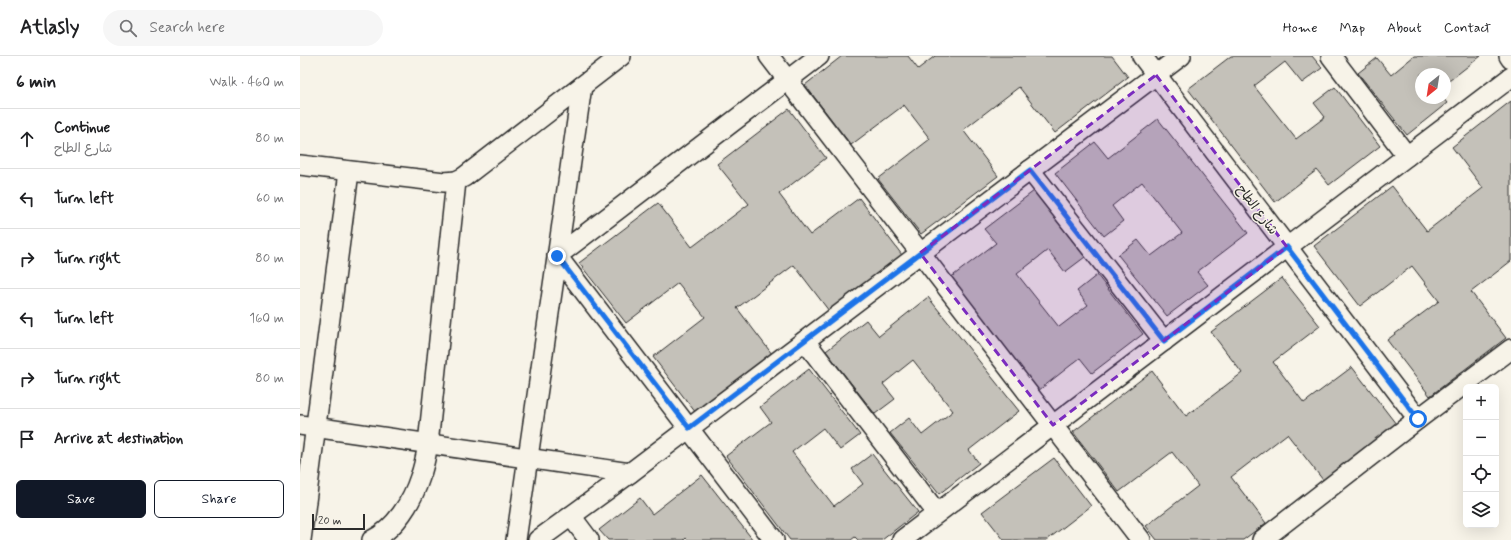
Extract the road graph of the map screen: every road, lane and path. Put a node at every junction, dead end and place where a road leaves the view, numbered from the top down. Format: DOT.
graph roads {
  1 [pos="621,56"];
  2 [pos="769,56"];
  3 [pos="819,56"];
  4 [pos="1142,56"];
  5 [pos="1181,56"];
  6 [pos="1331,56"];
  7 [pos="1509,56"];
  8 [pos="1511,59"];
  9 [pos="1156,75"];
  10 [pos="1511,77"];
  11 [pos="787,80"];
  12 [pos="582,86"];
  13 [pos="1407,156"];
  14 [pos="300,166"];
  15 [pos="1030,170"];
  16 [pos="349,172"];
  17 [pos="456,181"];
  18 [pos="1287,247"];
  19 [pos="920,253"];
  20 [pos="557,256"];
  21 [pos="805,340"];
  22 [pos="1164,341"];
  23 [pos="1511,350"];
  24 [pos="1418,419"];
  25 [pos="1053,425"];
  26 [pos="308,426"];
  27 [pos="689,428"];
  28 [pos="428,444"];
  29 [pos="528,458"];
  30 [pos="630,473"];
  31 [pos="937,514"];
  32 [pos="571,516"];
  33 [pos="301,540"];
  34 [pos="372,540"];
  35 [pos="516,540"];
  36 [pos="538,540"];
  37 [pos="589,540"];
  38 [pos="774,540"];
  39 [pos="902,540"];
  40 [pos="1141,540"];
  41 [pos="1262,540"];
  1 -- 12 [label="street"];
  2 -- 11 [label="street"];
  3 -- 11 [label="street"];
  4 -- 9 [label="street, شارع الطاح"];
  5 -- 9 [label="street"];
  6 -- 13 [label="street"];
  7 -- 8 [label="street"];
  9 -- 15 [label="street"];
  9 -- 18 [label="street, شارع الطاح"];
  10 -- 13 [label="street"];
  11 -- 19 [label="street"];
  11 -- 20 [label="street"];
  12 -- 17 [label="street"];
  12 -- 20 [label="street"];
  13 -- 18 [label="street"];
  14 -- 16 [label="street"];
  15 -- 19 [label="street"];
  15 -- 22 [label="street"];
  16 -- 17 [label="street"];
  16 -- 26 [label="street"];
  17 -- 28 [label="street"];
  18 -- 22 [label="street"];
  18 -- 24 [label="street, شارع الطاح"];
  19 -- 21 [label="street"];
  19 -- 25 [label="street"];
  20 -- 27 [label="street"];
  20 -- 29 [label="street"];
  21 -- 27 [label="street"];
  21 -- 31 [label="street"];
  22 -- 25 [label="street"];
  23 -- 24 [label="street"];
  24 -- 41 [label="street"];
  25 -- 31 [label="street"];
  25 -- 40 [label="street"];
  26 -- 28 [label="street"];
  26 -- 33 [label="street"];
  27 -- 30 [label="street"];
  27 -- 38 [label="street"];
  28 -- 29 [label="street"];
  28 -- 34 [label="street"];
  29 -- 30 [label="street"];
  29 -- 35 [label="street"];
  30 -- 32 [label="street"];
  31 -- 39 [label="street"];
  32 -- 36 [label="street"];
  32 -- 37 [label="street"];
}
